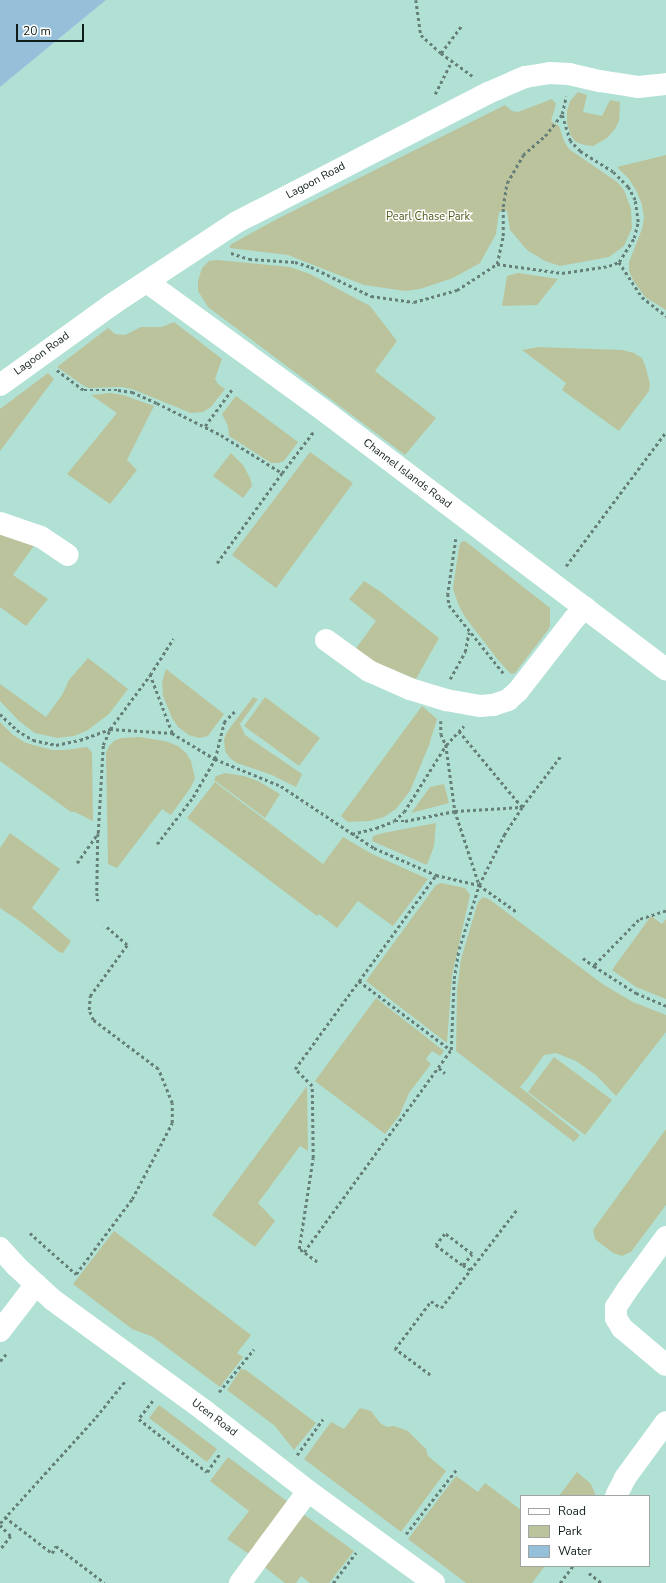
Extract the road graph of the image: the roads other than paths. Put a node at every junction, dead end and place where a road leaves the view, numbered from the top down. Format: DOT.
graph roads {
  1 [pos="666,84"];
  2 [pos="147,282"];
  3 [pos="0,385"];
  4 [pos="0,523"];
  5 [pos="68,555"];
  6 [pos="585,608"];
  7 [pos="326,640"];
  8 [pos="666,669"];
  9 [pos="666,1237"];
  10 [pos="0,1248"];
  11 [pos="36,1284"];
  12 [pos="0,1332"];
  13 [pos="666,1365"];
  14 [pos="666,1422"];
  15 [pos="308,1491"];
  16 [pos="616,1495"];
  17 [pos="240,1583"];
  18 [pos="434,1583"];
  1 -- 2 [label="street, Lagoon Road"];
  2 -- 3 [label="street, Lagoon Road"];
  2 -- 6 [label="street, Channel Islands Road"];
  4 -- 5 [label="street"];
  6 -- 7 [label="street"];
  6 -- 8 [label="street, Channel Islands Road"];
  9 -- 13 [label="street"];
  10 -- 11 [label="street, Ucen Road"];
  11 -- 12 [label="street"];
  11 -- 15 [label="street, Ucen Road"];
  14 -- 16 [label="street"];
  15 -- 17 [label="street"];
  15 -- 18 [label="street, Ucen Road"];
}
